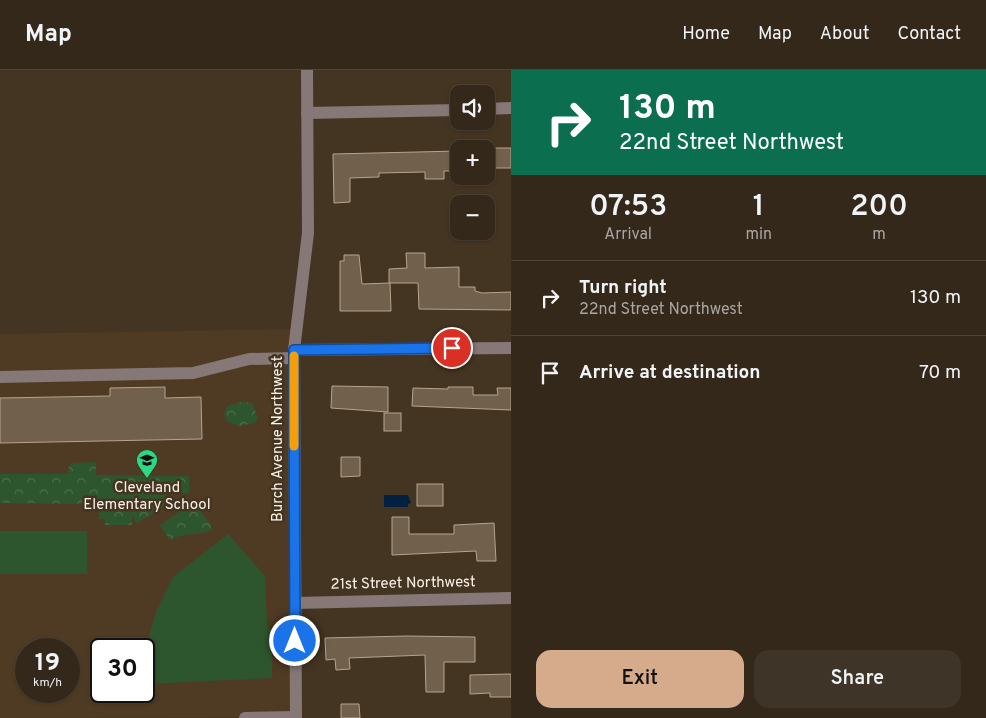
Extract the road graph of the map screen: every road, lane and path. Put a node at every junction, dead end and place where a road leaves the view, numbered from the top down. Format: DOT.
graph roads {
  1 [pos="307,70"];
  2 [pos="511,108"];
  3 [pos="495,109"];
  4 [pos="450,110"];
  5 [pos="308,114"];
  6 [pos="511,348"];
  7 [pos="294,354"];
  8 [pos="0,377"];
  9 [pos="511,598"];
  10 [pos="295,603"];
  11 [pos="296,717"];
  12 [pos="245,718"];
  1 -- 5 [label="street, Burch Avenue Northwest"];
  2 -- 3 [label="street"];
  4 -- 5 [label="street"];
  5 -- 7 [label="street, Burch Avenue Northwest"];
  6 -- 7 [label="street"];
  7 -- 8 [label="street"];
  7 -- 10 [label="street, Burch Avenue Northwest"];
  9 -- 10 [label="street, 21st Street Northwest"];
  10 -- 11 [label="street, Burch Avenue Northwest"];
  11 -- 12 [label="street"];
}
